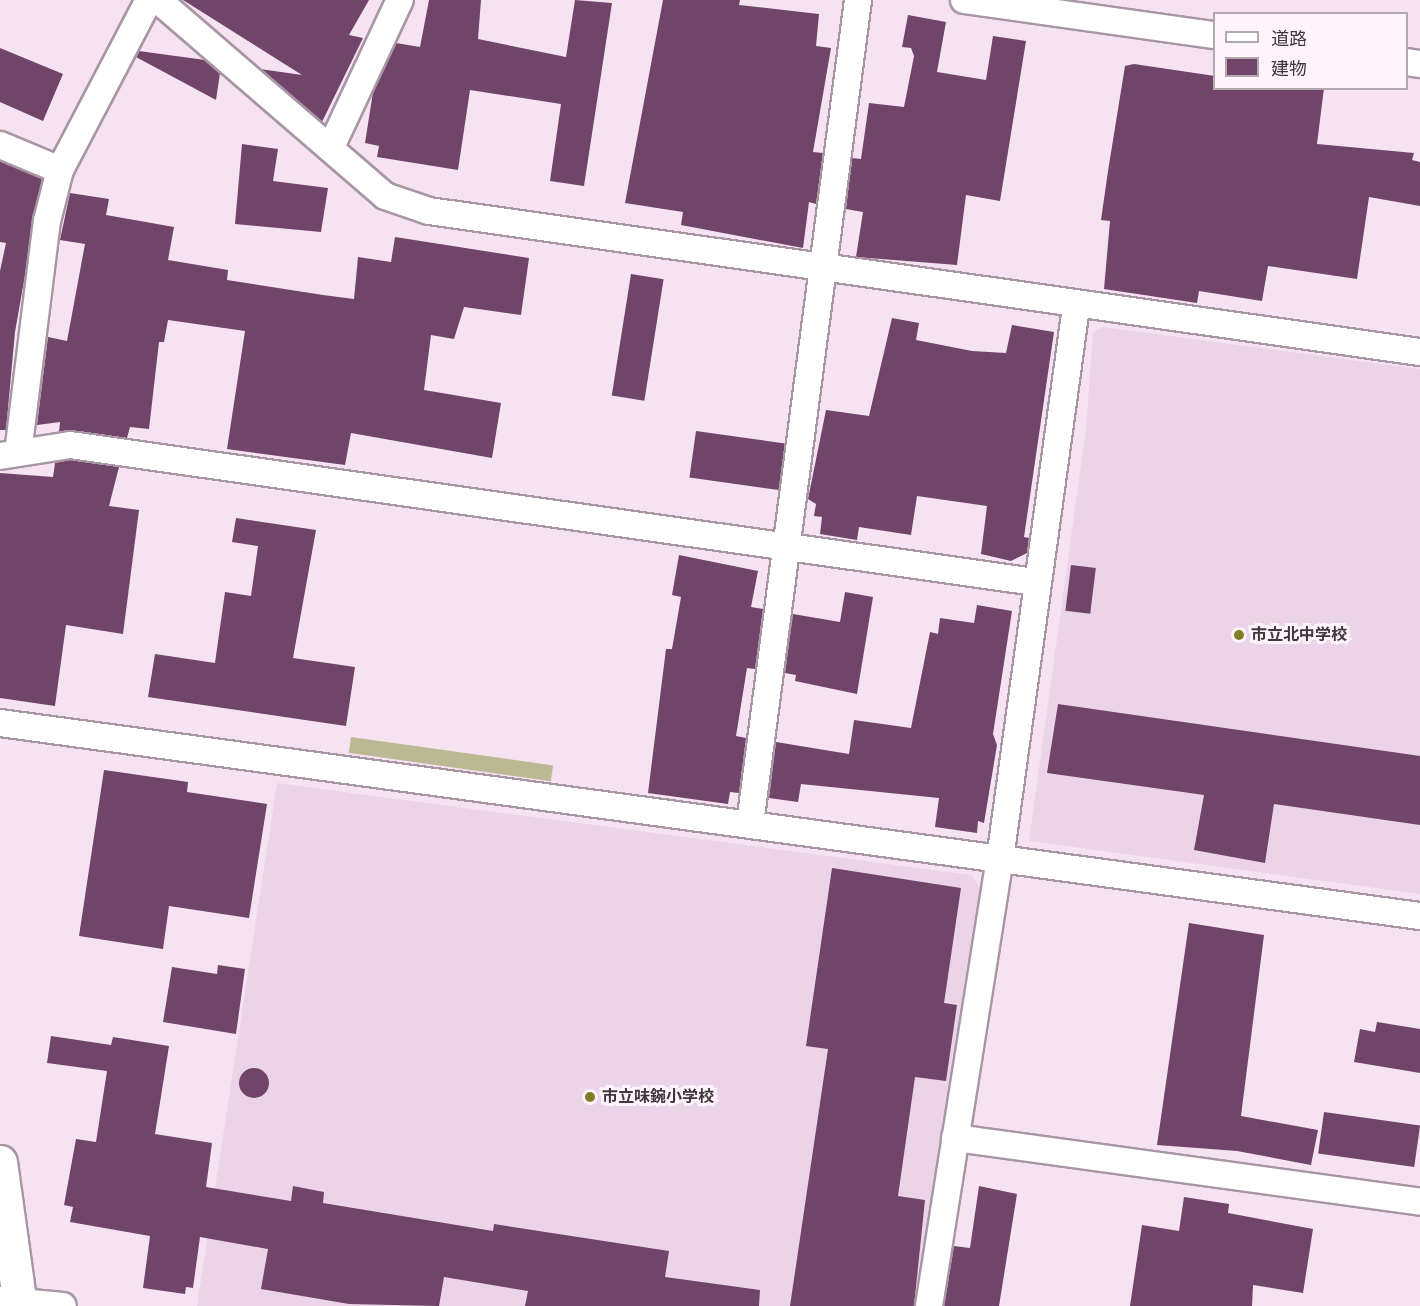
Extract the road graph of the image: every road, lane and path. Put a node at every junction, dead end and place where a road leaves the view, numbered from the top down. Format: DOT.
graph roads {
  1 [pos="149,0"];
  2 [pos="158,0"];
  3 [pos="400,0"];
  4 [pos="858,0"];
  5 [pos="964,0"];
  6 [pos="1213,35"];
  7 [pos="0,145"];
  8 [pos="332,147"];
  9 [pos="60,170"];
  10 [pos="826,270"];
  11 [pos="1076,307"];
  12 [pos="1420,352"];
  13 [pos="9,454"];
  14 [pos="787,546"];
  15 [pos="1035,582"];
  16 [pos="0,723"];
  17 [pos="750,824"];
  18 [pos="1000,859"];
  19 [pos="1420,916"];
  20 [pos="955,1138"];
  21 [pos="0,1162"];
  22 [pos="1420,1202"];
  23 [pos="13,1303"];
  24 [pos="63,1306"];
  25 [pos="929,1306"];
  1 -- 9 [label="street"];
  2 -- 8 [label="street"];
  3 -- 8 [label="street"];
  4 -- 10 [label="street"];
  5 -- 6 [label="street"];
  7 -- 9 [label="street"];
  8 -- 10 [label="street"];
  9 -- 13 [label="street"];
  10 -- 11 [label="street"];
  10 -- 14 [label="street"];
  11 -- 12 [label="street"];
  11 -- 15 [label="street"];
  13 -- 14 [label="street"];
  14 -- 15 [label="street"];
  14 -- 17 [label="street"];
  15 -- 18 [label="street"];
  16 -- 17 [label="street"];
  17 -- 18 [label="street"];
  18 -- 19 [label="street"];
  18 -- 20 [label="street"];
  20 -- 22 [label="street"];
  20 -- 25 [label="street"];
  21 -- 23 [label="main road"];
  23 -- 24 [label="street"];
}
